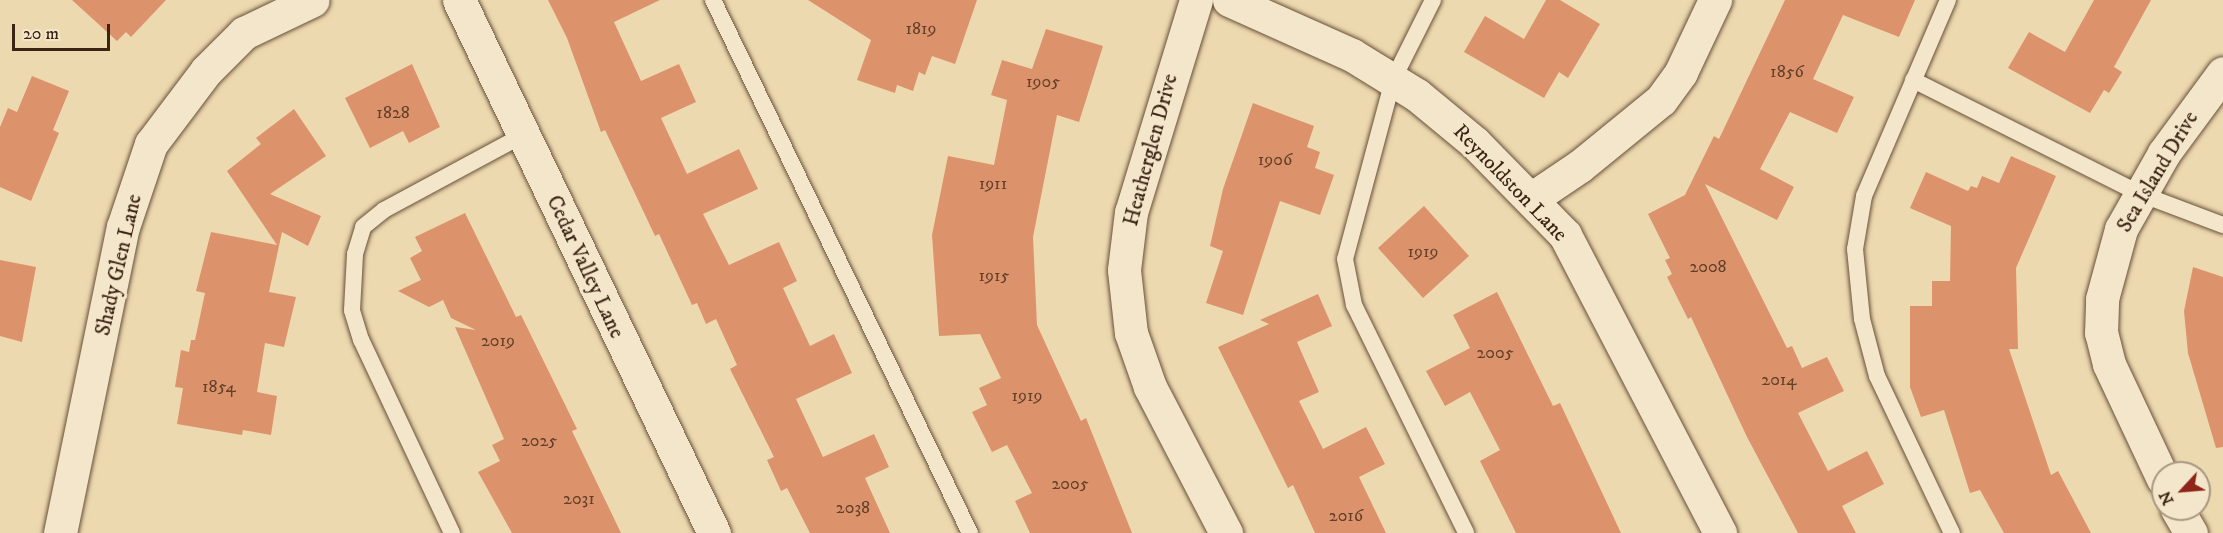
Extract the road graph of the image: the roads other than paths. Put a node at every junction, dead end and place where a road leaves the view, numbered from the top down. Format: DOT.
graph roads {
  1 [pos="313,0"];
  2 [pos="459,0"];
  3 [pos="713,0"];
  4 [pos="1196,0"];
  5 [pos="1228,0"];
  6 [pos="1432,0"];
  7 [pos="1715,0"];
  8 [pos="1948,0"];
  9 [pos="2223,73"];
  10 [pos="1392,80"];
  11 [pos="1913,80"];
  12 [pos="523,135"];
  13 [pos="2141,194"];
  14 [pos="1531,199"];
  15 [pos="2223,225"];
  16 [pos="2155,461"];
  17 [pos="60,533"];
  18 [pos="452,533"];
  19 [pos="714,533"];
  20 [pos="970,533"];
  21 [pos="1226,533"];
  22 [pos="1466,533"];
  23 [pos="1720,533"];
  24 [pos="1952,533"];
  1 -- 17 [label="street, Shady Glen Lane"];
  2 -- 12 [label="street, Cedar Valley Lane"];
  3 -- 20 [label="lane"];
  4 -- 21 [label="street, Heatherglen Drive"];
  5 -- 10 [label="street, Reynoldston Lane"];
  6 -- 10 [label="lane"];
  7 -- 14 [label="street"];
  8 -- 11 [label="lane"];
  9 -- 13 [label="street, Sea Island Drive"];
  10 -- 14 [label="street, Reynoldston Lane"];
  10 -- 22 [label="lane"];
  11 -- 13 [label="lane"];
  11 -- 24 [label="lane"];
  12 -- 18 [label="lane"];
  12 -- 19 [label="street, Cedar Valley Lane"];
  13 -- 15 [label="lane"];
  13 -- 16 [label="street, Sea Island Drive"];
  14 -- 23 [label="street, Reynoldston Lane"];
}
